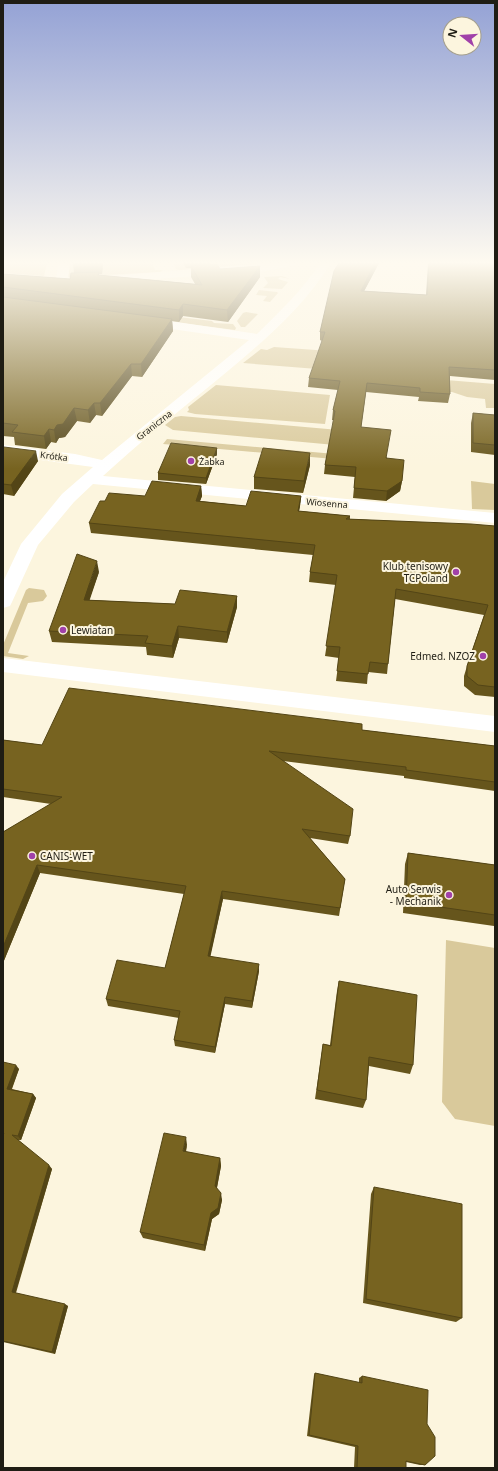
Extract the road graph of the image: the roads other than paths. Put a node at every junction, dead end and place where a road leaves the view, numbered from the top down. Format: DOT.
graph roads {
  1 [pos="216,332"];
  2 [pos="266,332"];
  3 [pos="260,338"];
  4 [pos="3,450"];
  5 [pos="104,465"];
  6 [pos="88,479"];
  7 [pos="495,518"];
  8 [pos="3,602"];
  9 [pos="3,665"];
  10 [pos="495,724"];
  1 -- 3 [label="street"];
  2 -- 3 [label="street, Graniczna"];
  3 -- 5 [label="street, Graniczna"];
  4 -- 5 [label="street, Krótka"];
  5 -- 6 [label="street, Graniczna"];
  6 -- 7 [label="street, Wiosenna"];
  6 -- 8 [label="street, Graniczna"];
  9 -- 10 [label="street"];
}
